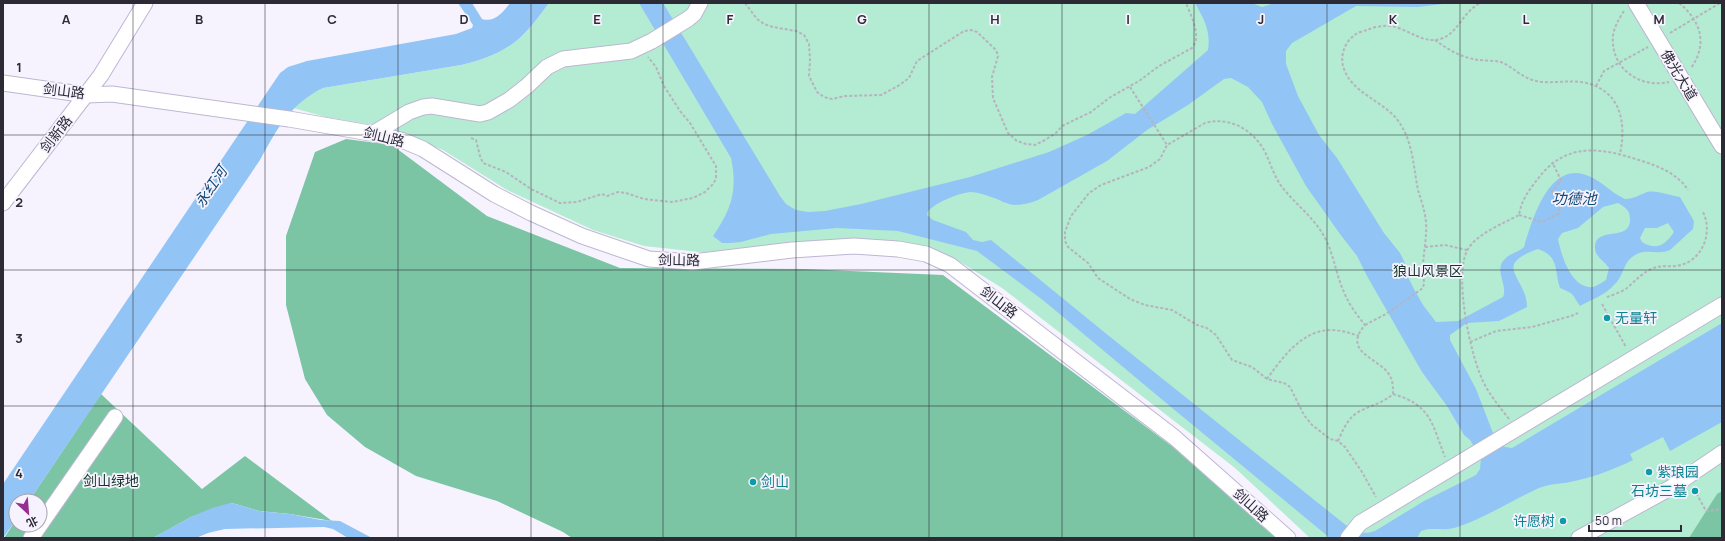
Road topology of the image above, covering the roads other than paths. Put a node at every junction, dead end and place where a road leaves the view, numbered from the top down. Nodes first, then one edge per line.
1 (145, 3) edge
2 (700, 3) edge
3 (1636, 3) edge
4 (3, 83) edge
5 (87, 95) junction
6 (374, 134) junction
7 (1722, 146) edge
8 (3, 203) edge
9 (1722, 305) edge
10 (115, 417) dead end
11 (1722, 453) edge
12 (31, 538) edge
13 (1288, 538) edge
14 (1348, 538) edge
15 (1579, 538) edge

1 - 5 street, 剑新路
2 - 6 street
3 - 7 street, 佛光大道
4 - 5 street, 剑山路
5 - 6 street, 剑山路
5 - 8 street, 剑新路
6 - 13 street, 剑山路
9 - 14 street
10 - 12 street
11 - 15 street

